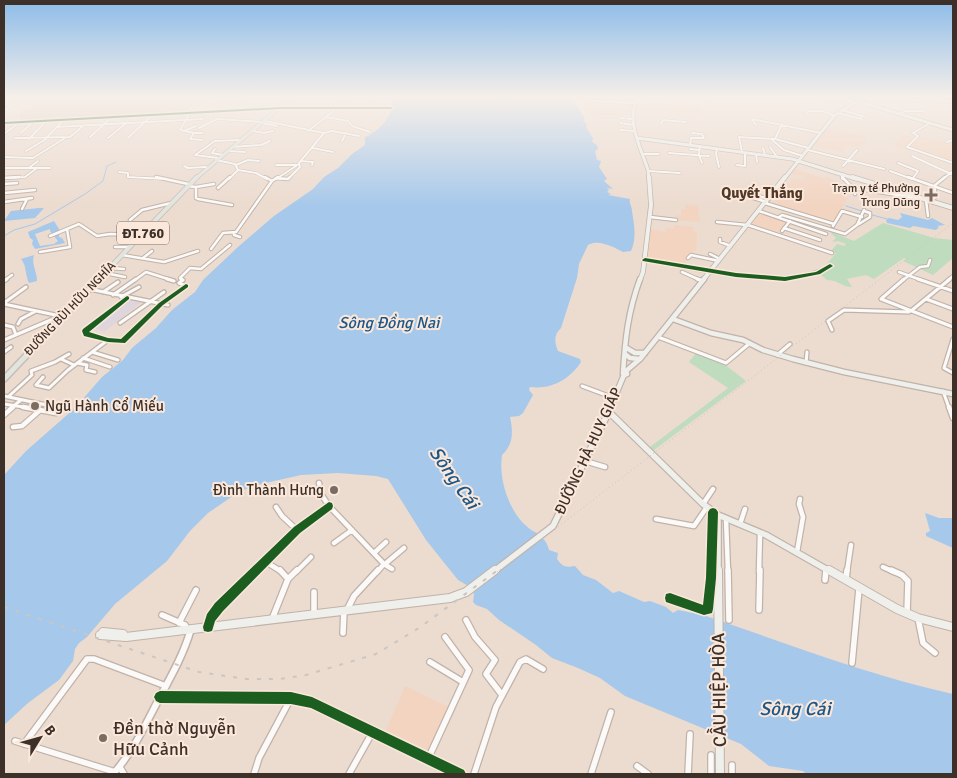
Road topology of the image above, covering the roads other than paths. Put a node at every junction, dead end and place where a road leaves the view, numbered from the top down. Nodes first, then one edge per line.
1 (33, 134) edge
2 (50, 134) edge
3 (75, 134) edge
4 (94, 134) edge
5 (112, 134) edge
6 (132, 134) edge
7 (193, 134) edge
8 (249, 134) edge
9 (323, 134) edge
10 (346, 134) edge
11 (348, 134) edge
12 (636, 134) edge
13 (702, 134) edge
14 (776, 134) edge
15 (820, 134) edge
16 (915, 134) edge
17 (359, 136) dead end
18 (90, 137) dead end
19 (15, 138) dead end
20 (47, 138) junction
21 (65, 138) junction
22 (108, 138) dead end
23 (128, 138) dead end
24 (637, 138) junction
25 (29, 139) junction
26 (773, 139) junction
27 (202, 140) dead end
28 (241, 140) junction
29 (270, 140) dead end
30 (953, 140) edge
31 (342, 141) dead end
32 (947, 142) dead end
33 (232, 147) junction
34 (690, 147) junction
35 (313, 148) junction
36 (700, 148) junction
37 (763, 148) dead end
38 (770, 148) dead end
39 (215, 149) dead end
40 (717, 149) junction
41 (809, 149) junction
42 (857, 150) dead end
43 (26, 151) dead end
44 (12, 152) dead end
45 (245, 152) dead end
46 (332, 152) dead end
47 (744, 152) junction
48 (669, 153) dead end
49 (643, 154) junction
50 (659, 154) dead end
51 (756, 154) junction
52 (699, 155) junction
53 (765, 155) junction
54 (221, 156) junction
55 (709, 156) dead end
56 (803, 156) junction
57 (912, 156) dead end
58 (5, 157) edge
59 (206, 157) junction
60 (777, 157) junction
61 (849, 159) junction
62 (199, 160) dead end
63 (38, 161) dead end
64 (259, 161) dead end
65 (301, 161) junction
66 (799, 161) junction
67 (757, 162) dead end
68 (953, 162) edge
69 (702, 163) dead end
70 (898, 163) dead end
71 (236, 165) junction
72 (276, 165) dead end
73 (298, 165) junction
74 (312, 165) dead end
75 (737, 165) dead end
76 (184, 166) dead end
77 (844, 166) dead end
78 (206, 167) junction
79 (719, 167) dead end
80 (4, 168) edge
81 (29, 168) junction
82 (37, 168) junction
83 (50, 168) dead end
84 (884, 169) dead end
85 (238, 170) junction
86 (890, 171) dead end
87 (119, 172) dead end
88 (648, 172) junction
89 (952, 172) edge
90 (680, 173) dead end
91 (843, 174) junction
92 (4, 178) edge
93 (8, 178) junction
94 (276, 178) junction
95 (912, 178) junction
96 (272, 180) junction
97 (17, 183) dead end
98 (4, 184) edge
99 (214, 184) dead end
100 (188, 185) junction
101 (934, 186) junction
102 (14, 188) dead end
103 (196, 188) junction
104 (218, 188) dead end
105 (750, 188) dead end
106 (852, 188) junction
107 (35, 190) dead end
108 (11, 192) junction
109 (726, 192) dead end
110 (746, 192) junction
111 (4, 193) edge
112 (953, 193) edge
113 (855, 194) dead end
114 (750, 197) dead end
115 (32, 198) dead end
116 (27, 199) junction
117 (928, 200) junction
118 (767, 201) junction
119 (4, 202) edge
120 (171, 203) junction
121 (232, 205) dead end
122 (953, 208) edge
123 (22, 209) dead end
124 (759, 211) junction
125 (863, 213) junction
126 (650, 216) junction
127 (928, 216) dead end
128 (789, 219) junction
129 (130, 220) dead end
130 (676, 220) dead end
131 (719, 221) dead end
132 (834, 224) junction
133 (747, 225) junction
134 (858, 225) junction
135 (67, 229) junction
136 (830, 230) junction
137 (62, 232) joint
138 (234, 233) junction
139 (826, 234) dead end
140 (141, 235) junction
141 (51, 236) dead end
142 (240, 237) dead end
143 (720, 239) dead end
144 (820, 240) dead end
145 (230, 245) dead end
146 (731, 246) junction
147 (115, 247) dead end
148 (129, 247) junction
149 (211, 249) dead end
150 (152, 251) dead end
151 (198, 251) dead end
152 (40, 252) dead end
153 (832, 253) dead end
154 (122, 254) junction
155 (710, 254) dead end
156 (143, 258) junction
157 (688, 258) dead end
158 (645, 260) junction
159 (720, 260) junction
160 (930, 260) dead end
161 (194, 265) dead end
162 (830, 266) dead end
163 (110, 268) junction
164 (190, 268) junction
165 (124, 269) dead end
166 (711, 270) junction
167 (682, 272) dead end
168 (899, 272) dead end
169 (105, 273) junction
170 (12, 275) dead end
171 (908, 275) junction
172 (953, 276) edge
173 (125, 277) dead end
174 (174, 280) dead end
175 (4, 281) edge
176 (703, 281) junction
177 (118, 282) dead end
178 (139, 286) dead end
179 (941, 286) junction
180 (26, 287) dead end
181 (89, 289) junction
182 (953, 291) edge
183 (103, 292) junction
184 (164, 292) dead end
185 (113, 295) junction
186 (121, 297) junction
187 (127, 298) junction
188 (881, 298) joint
189 (926, 299) junction
190 (148, 302) junction
191 (4, 303) edge
192 (161, 304) junction
193 (168, 304) dead end
194 (953, 309) edge
195 (36, 311) junction
196 (912, 311) junction
197 (61, 316) junction
198 (673, 319) junction
199 (120, 323) dead end
200 (18, 324) dead end
201 (4, 326) edge
202 (953, 327) edge
203 (832, 330) dead end
204 (16, 335) junction
205 (658, 337) junction
206 (953, 339) edge
207 (4, 340) edge
208 (108, 340) junction
209 (750, 344) junction
210 (790, 344) dead end
211 (11, 347) dead end
212 (625, 347) junction
213 (4, 352) edge
214 (92, 352) junction
215 (807, 352) dead end
216 (645, 353) junction
217 (68, 354) dead end
218 (625, 354) junction
219 (777, 355) junction
220 (83, 358) junction
221 (61, 359) junction
222 (640, 359) junction
223 (118, 360) dead end
224 (806, 363) junction
225 (76, 364) junction
226 (110, 367) dead end
227 (95, 372) dead end
228 (624, 372) junction
229 (953, 373) edge
230 (43, 377) dead end
231 (4, 378) edge
232 (582, 386) dead end
233 (943, 391) junction
234 (953, 394) edge
235 (6, 397) edge
236 (614, 398) junction
237 (22, 400) junction
238 (4, 404) edge
239 (14, 406) junction
240 (39, 410) junction
241 (609, 412) junction
242 (4, 415) edge
243 (953, 418) edge
244 (13, 427) dead end
245 (585, 461) junction
246 (605, 467) dead end
247 (319, 483) dead end
248 (713, 490) dead end
249 (800, 499) dead end
250 (329, 506) junction
251 (276, 507) dead end
252 (710, 509) junction
253 (746, 509) dead end
254 (656, 519) dead end
255 (726, 519) junction
256 (740, 524) junction
257 (297, 530) junction
258 (352, 530) junction
259 (760, 533) junction
260 (386, 542) dead end
261 (334, 543) dead end
262 (851, 545) dead end
263 (404, 548) dead end
264 (797, 552) junction
265 (374, 553) junction
266 (311, 556) dead end
267 (266, 562) junction
268 (384, 564) junction
269 (883, 567) dead end
270 (392, 569) dead end
271 (826, 570) junction
272 (288, 579) junction
273 (825, 580) dead end
274 (846, 582) junction
275 (859, 589) junction
276 (196, 590) dead end
277 (314, 592) dead end
278 (670, 598) dead end
279 (345, 610) junction
280 (759, 610) dead end
281 (907, 613) junction
282 (314, 614) junction
283 (162, 615) dead end
284 (918, 618) junction
285 (271, 619) junction
286 (466, 620) dead end
287 (729, 620) dead end
288 (179, 623) junction
289 (208, 627) junction
290 (953, 627) edge
291 (189, 629) junction
292 (101, 633) dead end
293 (343, 633) dead end
294 (445, 637) dead end
295 (935, 653) dead end
296 (430, 662) dead end
297 (852, 663) dead end
298 (543, 669) dead end
299 (463, 682) junction
300 (166, 686) junction
301 (502, 695) junction
302 (160, 697) junction
303 (291, 698) junction
304 (611, 712) dead end
305 (372, 733) junction
306 (690, 734) dead end
307 (15, 741) dead end
308 (24, 744) junction
309 (711, 755) dead end
310 (428, 759) junction
311 (732, 765) dead end
312 (637, 766) dead end
313 (118, 772) edge
314 (254, 774) edge
315 (349, 774) edge
316 (460, 774) edge
317 (474, 774) edge
318 (591, 774) edge
319 (648, 774) edge
320 (688, 774) edge
321 (711, 774) edge
322 (720, 774) edge
323 (732, 774) edge

1 - 25 street
2 - 20 street
3 - 21 street
4 - 18 street
5 - 22 street
6 - 23 street
7 - 27 street
8 - 28 main road, ĐƯỜNG BÙI HỮU NGHĨA / ĐT.760
9 - 35 street
10 - 31 street
11 - 17 street
12 - 24 main road
13 - 34 street
14 - 26 street
15 - 41 main road, ĐƯỜNG HÀ HUY GIÁP
16 - 68 street
19 - 25 street
20 - 21 street
20 - 25 street
20 - 43 street
21 - 58 street
24 - 34 main road
24 - 49 main road
26 - 41 street
26 - 47 street
26 - 56 street
28 - 33 main road, ĐƯỜNG BÙI HỮU NGHĨA / ĐT.760
28 - 59 street
29 - 33 street
30 - 32 street
33 - 54 main road, ĐƯỜNG BÙI HỮU NGHĨA / ĐT.760
34 - 36 main road
35 - 46 street
35 - 65 street
36 - 40 main road
36 - 52 street
37 - 53 street
38 - 60 street
39 - 54 street
40 - 47 main road
40 - 79 street
41 - 56 main road, ĐƯỜNG HÀ HUY GIÁP
41 - 61 street
42 - 61 street
44 - 58 street
45 - 54 street
47 - 51 main road
47 - 75 street
48 - 52 street
49 - 50 street
49 - 88 main road
51 - 53 main road
51 - 67 street
52 - 55 street
52 - 69 street
53 - 60 main road
54 - 59 street
54 - 71 street
54 - 78 main road, ĐƯỜNG BÙI HỮU NGHĨA / ĐT.760
56 - 66 main road, ĐƯỜNG HÀ HUY GIÁP
57 - 89 street
59 - 62 street
60 - 66 main road
61 - 77 street
61 - 84 street
63 - 81 street
64 - 71 street
65 - 73 street
65 - 74 street
66 - 91 main road
66 - 118 main road, ĐƯỜNG HÀ HUY GIÁP
70 - 95 street
71 - 85 street
72 - 73 street
73 - 94 street
73 - 94 street
76 - 78 street
78 - 100 main road, ĐƯỜNG BÙI HỮU NGHĨA / ĐT.760
80 - 81 street
81 - 82 street
82 - 83 street
82 - 93 street
85 - 96 street
85 - 104 street
86 - 95 street
87 - 100 street
88 - 90 street
88 - 126 main road
89 - 101 street
91 - 106 street
91 - 117 main road
92 - 93 street
93 - 98 street
94 - 96 street
95 - 101 street
96 - 138 street
97 - 98 street
99 - 103 street
100 - 103 street
100 - 120 main road, ĐƯỜNG BÙI HỮU NGHĨA / ĐT.760
101 - 112 street
101 - 117 street
102 - 108 street
103 - 121 street
105 - 110 street
106 - 113 street
106 - 117 street
107 - 108 street
108 - 111 street
109 - 110 street
110 - 118 street
114 - 118 street
115 - 116 street
116 - 119 street
116 - 123 street
117 - 122 main road
117 - 127 street
118 - 124 main road, ĐƯỜNG HÀ HUY GIÁP
118 - 132 street
120 - 129 street
120 - 140 main road, ĐƯỜNG BÙI HỮU NGHĨA / ĐT.760
124 - 128 street
124 - 133 main road, ĐƯỜNG HÀ HUY GIÁP
125 - 132 street
125 - 134 street
125 - 134 street
126 - 130 street
126 - 158 main road
128 - 136 street
128 - 139 street
128 - 144 street
131 - 133 street
132 - 136 street
133 - 146 main road, ĐƯỜNG HÀ HUY GIÁP
133 - 153 street
134 - 136 street
135 - 137 street
135 - 140 street
135 - 152 street
137 - 141 street
138 - 142 street
138 - 149 street
140 - 148 main road, ĐƯỜNG BÙI HỮU NGHĨA / ĐT.760
143 - 146 street
145 - 164 street
146 - 159 main road, ĐƯỜNG HÀ HUY GIÁP
147 - 148 street
148 - 154 main road, ĐƯỜNG BÙI HỮU NGHĨA / ĐT.760
150 - 156 street
151 - 156 street
154 - 156 street
154 - 163 main road, ĐƯỜNG BÙI HỮU NGHĨA / ĐT.760
155 - 159 street
157 - 159 street
158 - 166 street
158 - 212 main road
159 - 166 main road, ĐƯỜNG HÀ HUY GIÁP
160 - 171 street
161 - 164 street
162 - 166 street
163 - 165 street
163 - 169 main road, ĐƯỜNG BÙI HỮU NGHĨA / ĐT.760
164 - 192 street
166 - 176 main road, ĐƯỜNG HÀ HUY GIÁP
167 - 176 street
168 - 171 street
169 - 173 street
169 - 181 main road, ĐƯỜNG BÙI HỮU NGHĨA / ĐT.760
170 - 175 street
171 - 179 street
171 - 188 street
172 - 179 street
174 - 185 street
176 - 198 main road, ĐƯỜNG HÀ HUY GIÁP
177 - 183 street
178 - 186 street
179 - 182 street
179 - 189 street
180 - 191 street
181 - 183 street
181 - 197 main road, ĐƯỜNG BÙI HỮU NGHĨA / ĐT.760
183 - 185 street
184 - 190 street
185 - 186 street
186 - 187 street
187 - 190 street
187 - 208 street
188 - 196 street
189 - 194 street
189 - 196 street
190 - 192 street
190 - 199 street
191 - 195 street
192 - 193 street
192 - 208 street
195 - 197 street
195 - 200 street
196 - 202 street
196 - 203 street
197 - 204 street
197 - 231 main road, ĐƯỜNG BÙI HỮU NGHĨA / ĐT.760
198 - 205 main road, ĐƯỜNG HÀ HUY GIÁP
198 - 209 main road
201 - 204 street
204 - 207 street
205 - 209 street
205 - 216 main road, ĐƯỜNG HÀ HUY GIÁP
206 - 229 street
208 - 214 street
209 - 219 main road
210 - 219 street
211 - 213 street
212 - 216 main road
212 - 218 main road
214 - 220 street
214 - 223 street
215 - 224 street
216 - 222 main road, ĐƯỜNG HÀ HUY GIÁP
217 - 221 street
218 - 222 main road
218 - 228 main road
219 - 224 main road
220 - 225 street
220 - 226 street
221 - 225 street
221 - 235 street
222 - 228 main road, ĐƯỜNG HÀ HUY GIÁP
224 - 233 main road
225 - 227 street
225 - 230 street
228 - 236 main road, ĐƯỜNG HÀ HUY GIÁP
232 - 236 street
233 - 234 main road
233 - 243 street
235 - 237 street
236 - 241 main road, ĐƯỜNG HÀ HUY GIÁP
237 - 239 street
237 - 240 street
238 - 239 street
239 - 240 street
239 - 242 street
240 - 244 street
241 - 245 main road, ĐƯỜNG HÀ HUY GIÁP
241 - 252 main road
245 - 246 street
245 - 279 main road, ĐƯỜNG HÀ HUY GIÁP
247 - 250 street
248 - 252 street
249 - 264 street
250 - 257 street
250 - 258 street
251 - 257 street
252 - 254 street
252 - 255 main road
252 - 278 street
252 - 322 main road, CẦU HIỆP HÒA
253 - 256 street
255 - 256 main road
255 - 287 street
256 - 259 main road
257 - 267 street
258 - 261 street
258 - 265 street
259 - 264 main road
259 - 280 street
260 - 265 street
262 - 274 street
263 - 268 street
264 - 271 main road
265 - 268 street
266 - 272 street
267 - 272 street
267 - 289 street
268 - 270 street
268 - 279 street
269 - 281 street
271 - 273 street
271 - 274 main road
272 - 285 street
274 - 275 main road
275 - 281 main road
275 - 297 street
276 - 288 street
277 - 282 street
279 - 282 main road
279 - 293 street
281 - 284 main road
282 - 285 main road
283 - 288 street
284 - 290 main road
284 - 295 street
285 - 289 main road
286 - 301 street
288 - 291 street
289 - 291 main road
291 - 292 main road
291 - 300 street
294 - 299 street
296 - 299 street
298 - 301 street
299 - 310 street
300 - 302 street
300 - 308 street
301 - 317 street
302 - 303 street
302 - 313 street
303 - 305 street
303 - 314 street
304 - 318 street
305 - 310 street
305 - 315 street
306 - 320 street
307 - 308 street
308 - 313 street
309 - 321 street
310 - 316 street
311 - 323 street
312 - 319 street

